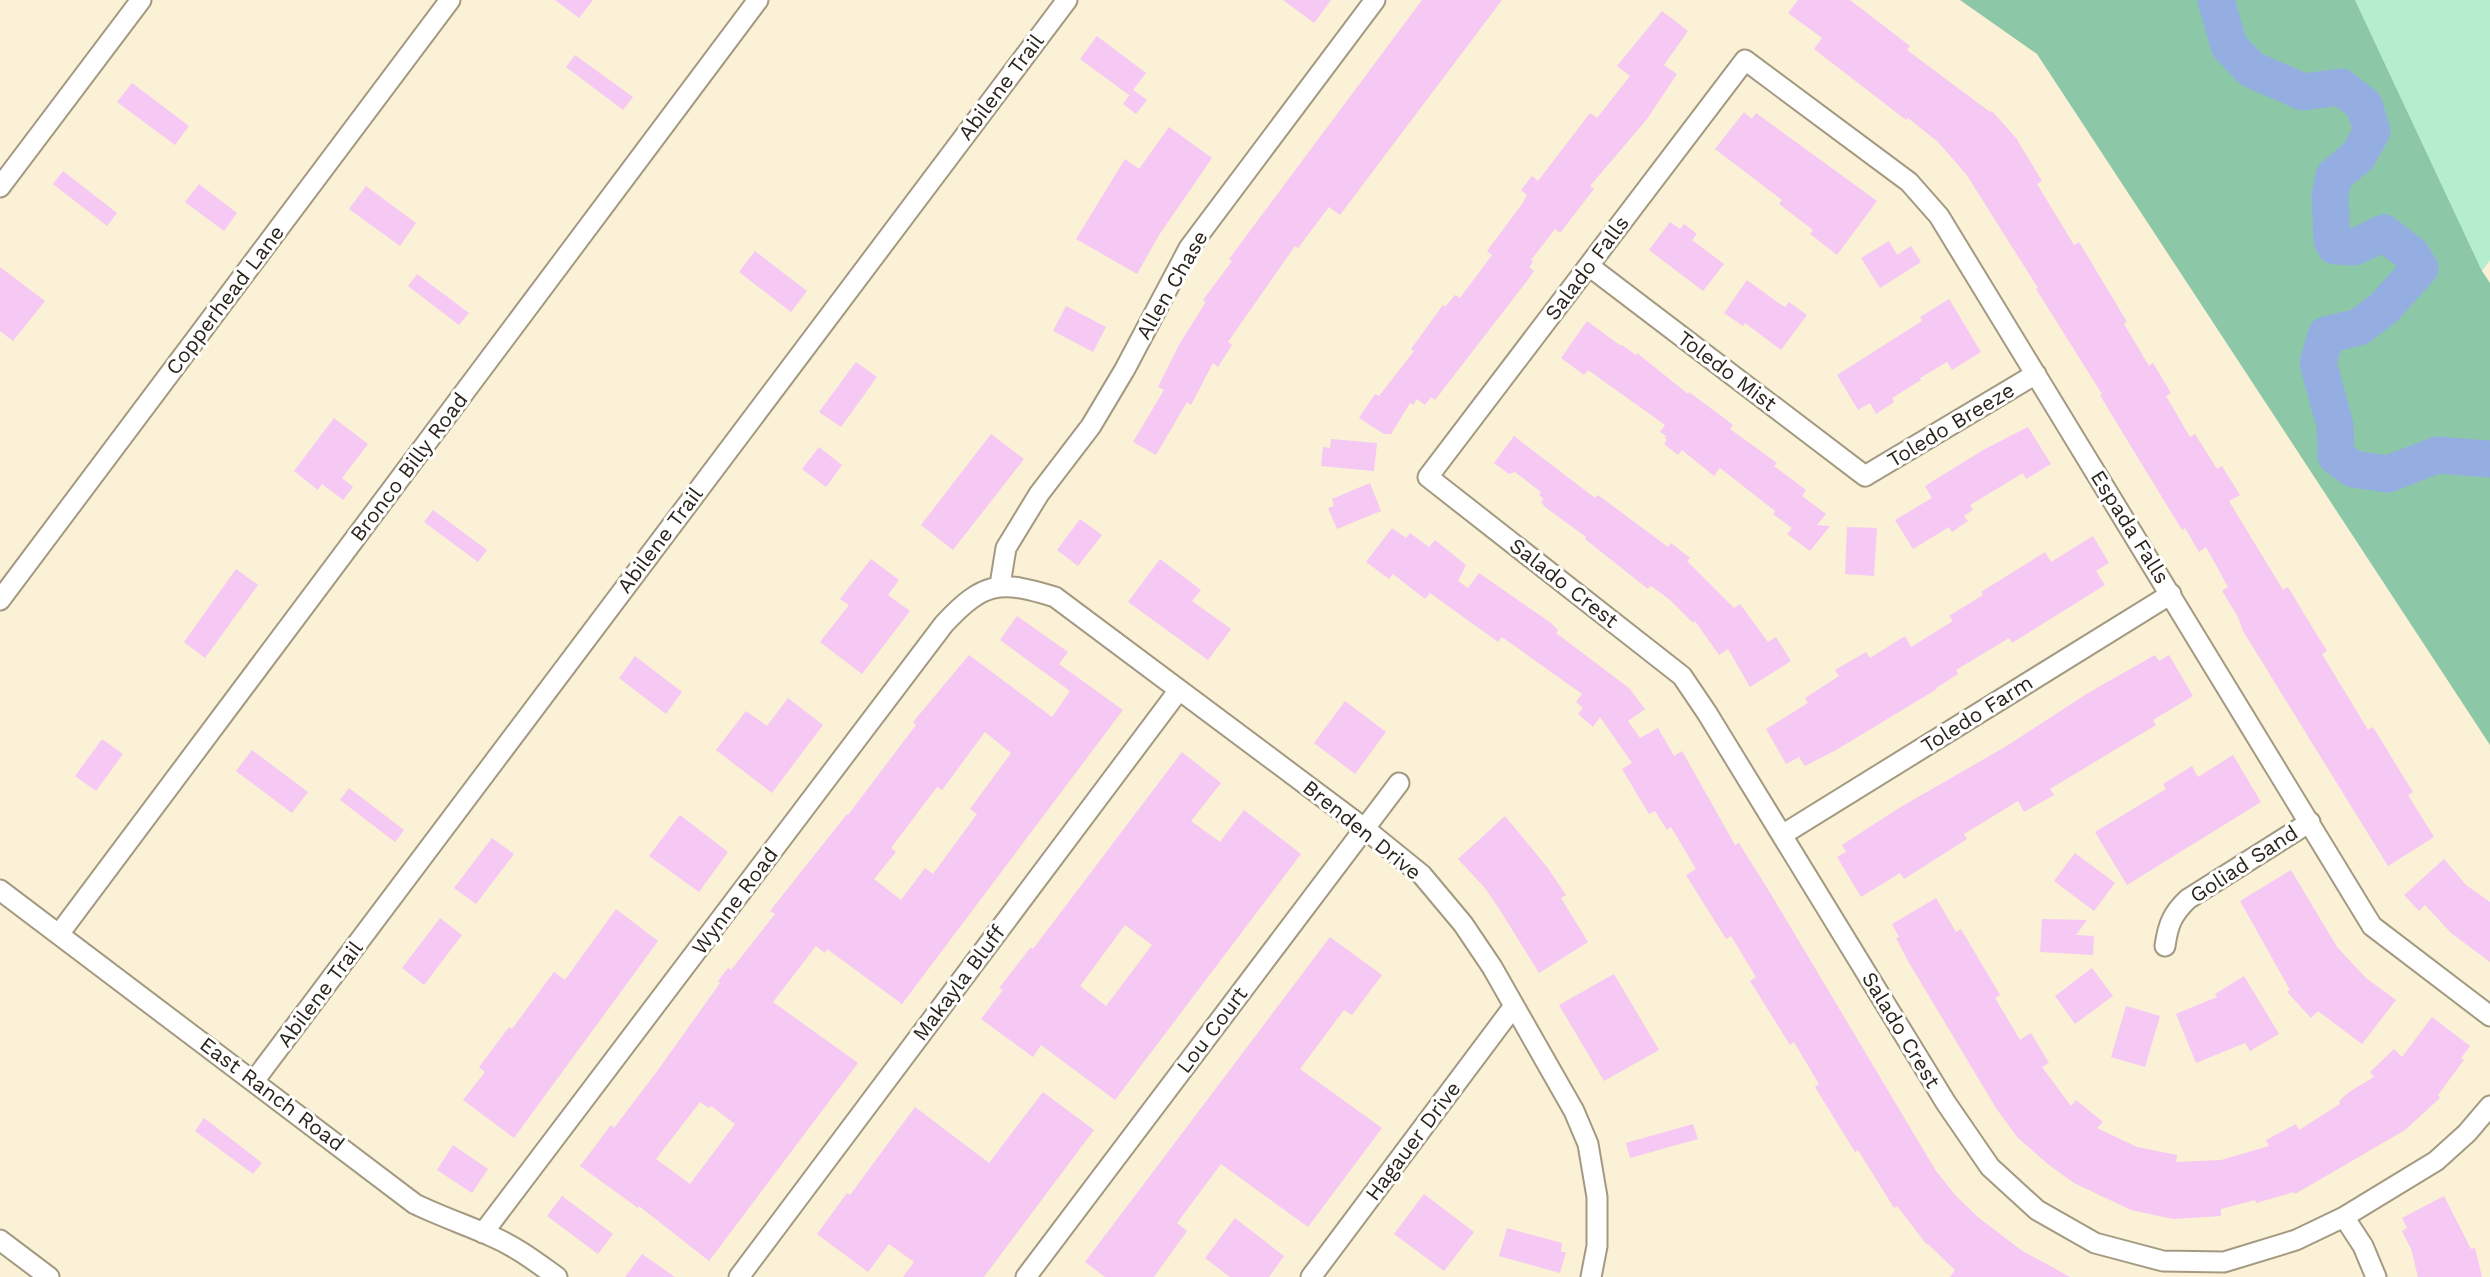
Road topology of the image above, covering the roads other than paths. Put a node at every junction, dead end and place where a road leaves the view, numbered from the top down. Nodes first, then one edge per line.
1 (141, 0) edge
2 (450, 0) edge
3 (758, 0) edge
4 (1067, 0) edge
5 (1375, 0) edge
6 (1745, 60) joint
7 (0, 187) edge
8 (1589, 265) junction
9 (2036, 374) junction
10 (1865, 476) joint
11 (1428, 477) joint
12 (1000, 585) junction
13 (2171, 594) junction
14 (0, 600) edge
15 (1180, 690) junction
16 (1399, 783) dead end
17 (2310, 822) junction
18 (1364, 828) junction
19 (1782, 835) junction
20 (0, 890) edge
21 (59, 934) junction
22 (2165, 946) dead end
23 (1514, 1006) junction
24 (2490, 1016) edge
25 (254, 1081) junction
26 (2490, 1106) edge
27 (2344, 1217) junction
28 (483, 1233) junction
29 (0, 1240) edge
30 (49, 1277) edge
31 (557, 1277) edge
32 (739, 1277) edge
33 (1026, 1277) edge
34 (1311, 1277) edge
35 (1591, 1277) edge
36 (2376, 1277) edge

1 - 7 street
2 - 14 street, Copperhead Lane
3 - 21 street, Bronco Billy Road
4 - 25 street, Abilene Trail
5 - 12 street, Allen Chase
6 - 8 street, Salado Falls
6 - 9 street, Espada Falls
8 - 10 street, Toledo Mist
8 - 11 street, Salado Falls
9 - 10 street, Toledo Breeze
9 - 13 street, Espada Falls
11 - 19 street, Salado Crest
12 - 15 street, Brenden Drive
12 - 28 street, Wynne Road
13 - 17 street, Espada Falls
13 - 19 street, Toledo Farm
15 - 18 street, Brenden Drive
15 - 32 street, Makayla Bluff
16 - 18 street, Lou Court
17 - 22 street, Goliad Sand
17 - 24 street, Espada Falls
18 - 23 street, Brenden Drive
18 - 33 street, Lou Court
19 - 27 street, Salado Crest
20 - 21 street, East Ranch Road
21 - 25 street, East Ranch Road
23 - 34 street, Hagauer Drive
23 - 35 street, Brenden Drive
25 - 28 street, East Ranch Road
26 - 27 street, Salado Crest
27 - 36 street
28 - 31 street, East Ranch Road
29 - 30 street

